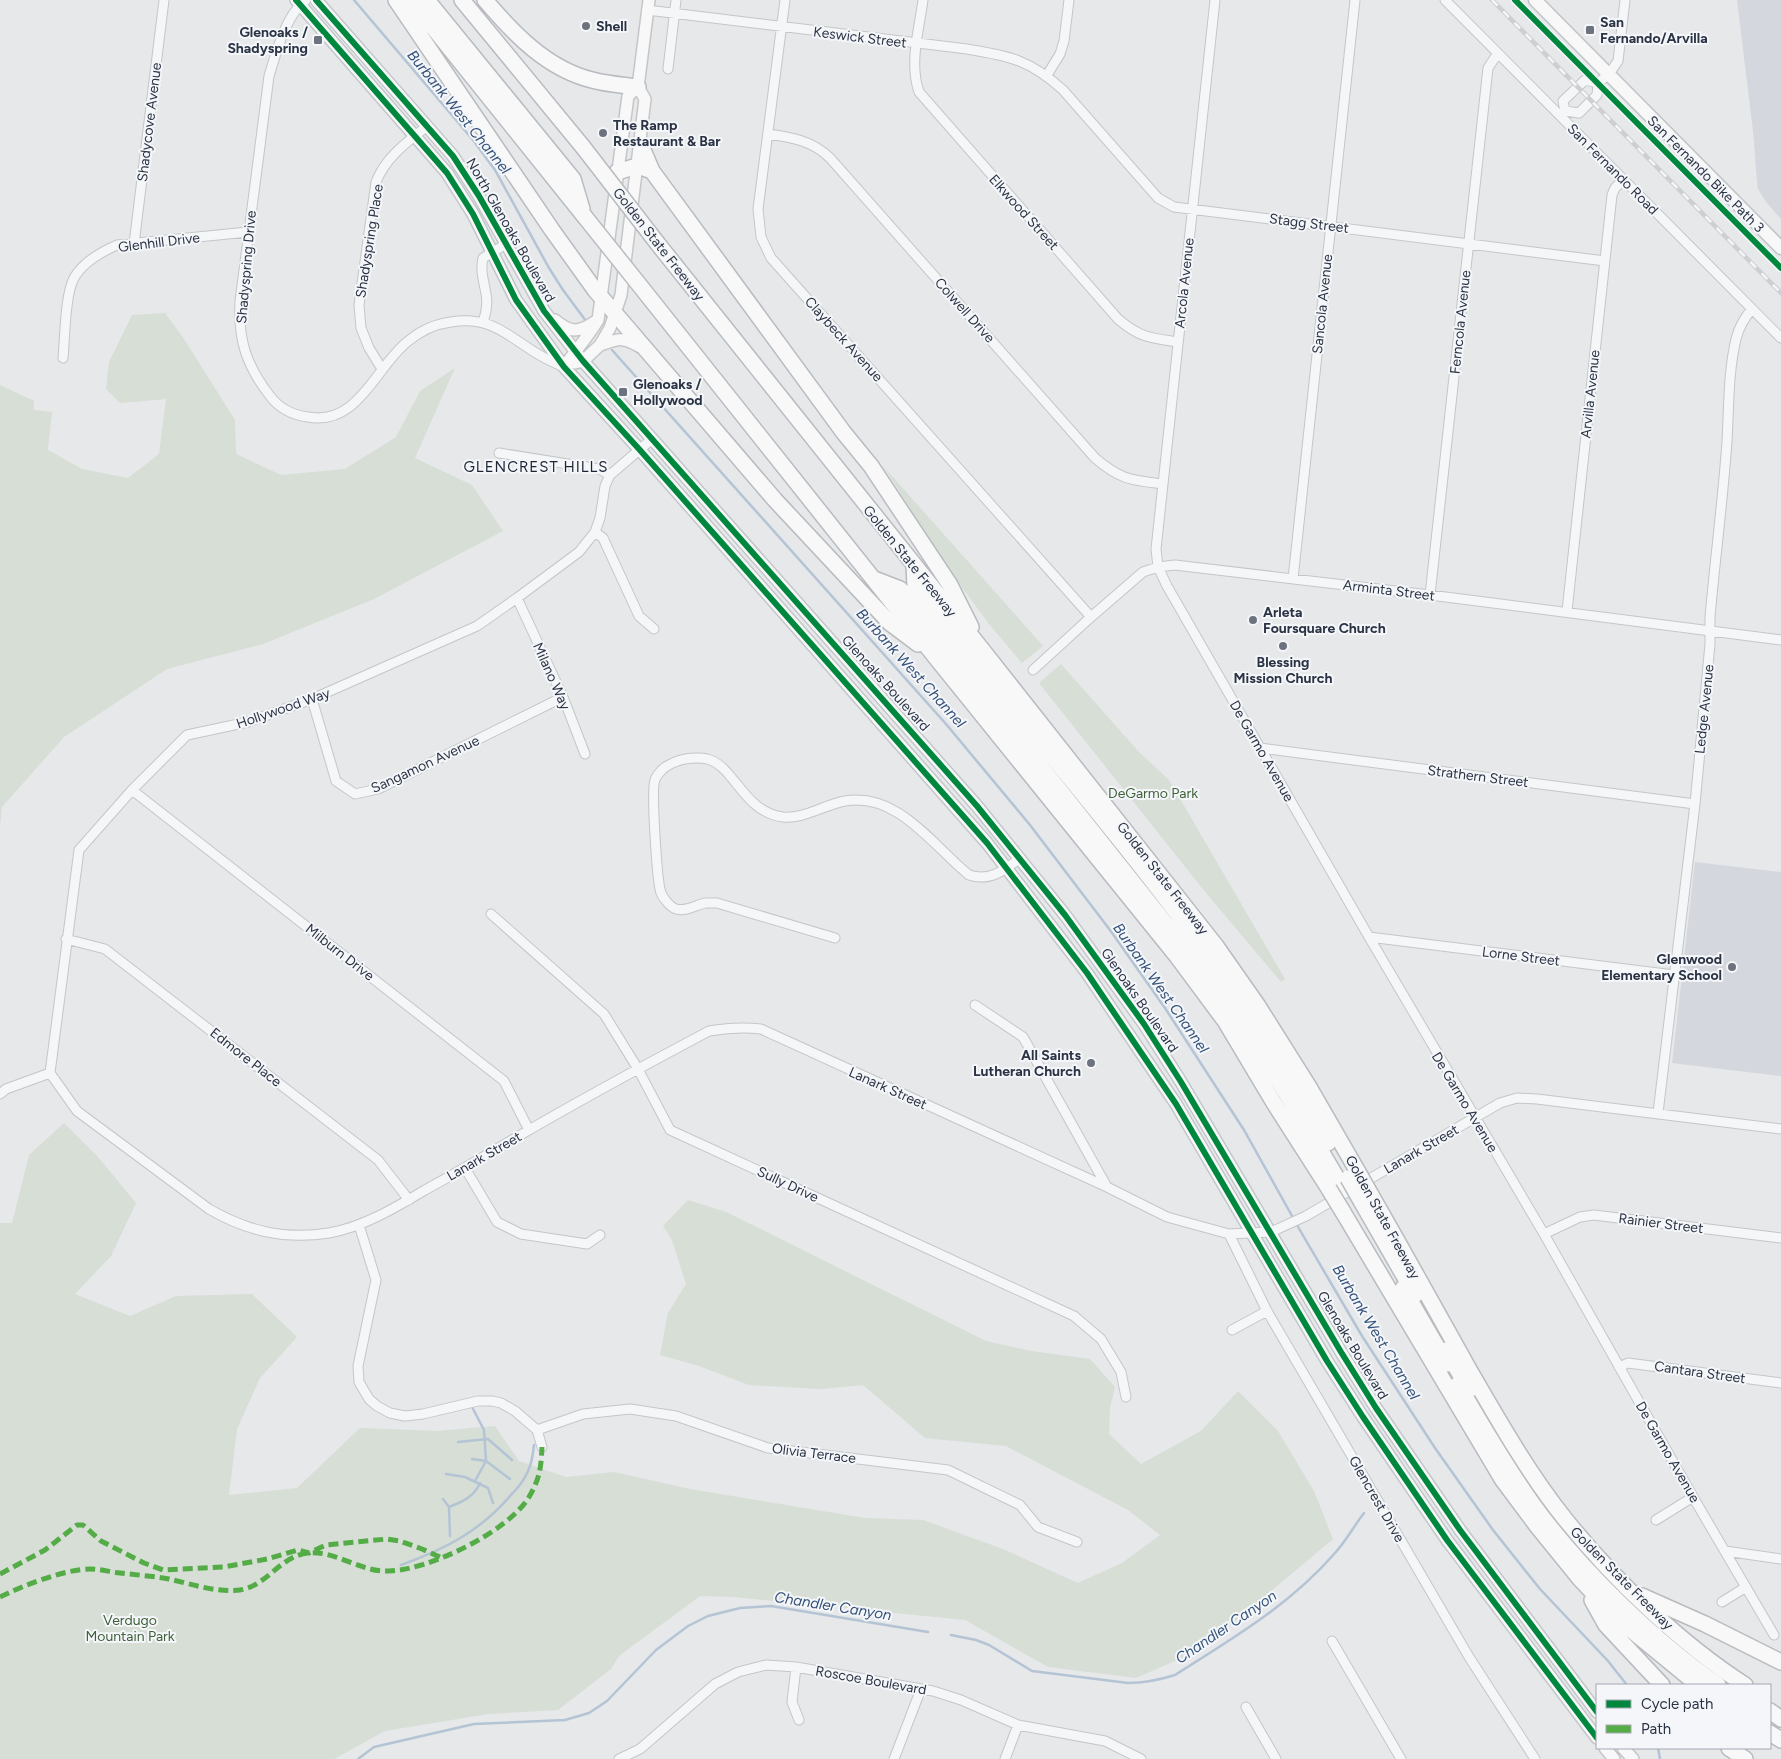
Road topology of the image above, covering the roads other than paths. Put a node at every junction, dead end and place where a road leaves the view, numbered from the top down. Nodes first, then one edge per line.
1 (164, 0) edge
2 (316, 0) edge
3 (396, 0) edge
4 (412, 0) edge
5 (428, 0) edge
6 (462, 0) edge
7 (485, 0) edge
8 (676, 0) edge
9 (785, 0) edge
10 (922, 0) edge
11 (1069, 0) edge
12 (1215, 0) edge
13 (1355, 0) edge
14 (1445, 0) edge
15 (1536, 0) edge
16 (1625, 0) edge
17 (301, 1) edge
18 (648, 5) edge
19 (674, 14) junction
20 (782, 27) junction
21 (917, 44) junction
22 (1498, 53) junction
23 (668, 69) dead end
24 (1609, 74) junction
25 (1046, 75) junction
26 (1598, 83) junction
27 (638, 87) junction
28 (1063, 90) joint
29 (1562, 114) junction
30 (426, 127) junction
31 (768, 134) junction
32 (415, 136) junction
33 (640, 143) junction
34 (637, 166) junction
35 (652, 171) junction
36 (617, 172) junction
37 (561, 176) junction
38 (1623, 180) junction
39 (1192, 209) junction
40 (1330, 226) junction
41 (248, 232) junction
42 (1468, 243) junction
43 (134, 244) junction
44 (506, 244) junction
45 (1781, 248) edge
46 (492, 251) junction
47 (1604, 261) junction
48 (601, 297) junction
49 (1752, 309) junction
50 (544, 311) junction
51 (615, 313) junction
52 (598, 320) junction
53 (483, 322) junction
54 (1781, 338) edge
55 (1178, 342) junction
56 (600, 345) junction
57 (574, 351) junction
58 (648, 352) junction
59 (63, 358) dead end
60 (583, 361) junction
61 (564, 367) junction
62 (382, 370) junction
63 (652, 440) junction
64 (640, 450) junction
65 (499, 453) dead end
66 (610, 475) junction
67 (1163, 484) junction
68 (595, 532) junction
69 (914, 565) junction
70 (1158, 567) junction
71 (872, 578) junction
72 (1293, 578) junction
73 (781, 584) junction
74 (1430, 594) junction
75 (768, 595) junction
76 (517, 598) junction
77 (1567, 611) junction
78 (1091, 617) junction
79 (654, 629) dead end
80 (1710, 631) junction
81 (1781, 640) edge
82 (980, 647) junction
83 (936, 659) junction
84 (1033, 670) dead end
85 (563, 698) junction
86 (312, 700) junction
87 (1260, 748) junction
88 (585, 754) dead end
89 (132, 790) junction
90 (1695, 804) junction
91 (1020, 858) junction
92 (1008, 868) junction
93 (491, 914) dead end
94 (1369, 937) junction
95 (835, 938) dead end
96 (66, 939) junction
97 (1674, 975) junction
98 (975, 1005) dead end
99 (638, 1069) junction
100 (50, 1073) junction
101 (0, 1094) edge
102 (1658, 1114) junction
103 (1475, 1118) junction
104 (1781, 1129) edge
105 (529, 1130) junction
106 (465, 1168) junction
107 (1344, 1180) junction
108 (1107, 1187) junction
109 (409, 1200) junction
110 (1357, 1203) junction
111 (359, 1225) junction
112 (1271, 1232) junction
113 (1252, 1233) junction
114 (600, 1234) dead end
115 (1229, 1234) junction
116 (1544, 1234) junction
117 (1781, 1238) edge
118 (1267, 1311) junction
119 (1232, 1330) dead end
120 (1619, 1367) junction
121 (1781, 1383) edge
122 (1126, 1397) dead end
123 (537, 1430) junction
124 (542, 1446) dead end
125 (1693, 1498) junction
126 (1656, 1520) dead end
127 (1077, 1542) dead end
128 (1725, 1551) junction
129 (1781, 1559) edge
130 (1580, 1579) junction
131 (1746, 1587) junction
132 (1631, 1591) junction
133 (1722, 1602) dead end
134 (1774, 1635) dead end
135 (1332, 1640) dead end
136 (1781, 1662) edge
137 (796, 1666) junction
138 (1661, 1684) edge
139 (1697, 1684) edge
140 (1717, 1684) edge
141 (1728, 1684) edge
142 (1744, 1684) edge
143 (921, 1688) junction
144 (1246, 1708) dead end
145 (1596, 1711) edge
146 (799, 1720) dead end
147 (1018, 1725) junction
148 (1596, 1737) edge
149 (1620, 1749) edge
150 (1623, 1749) edge
151 (1730, 1749) edge
152 (1609, 1755) edge
153 (619, 1759) edge
154 (894, 1759) edge
155 (1004, 1759) edge
156 (1140, 1759) edge
157 (1276, 1759) edge
158 (1401, 1759) edge
159 (1536, 1759) edge
160 (1633, 1759) edge
161 (1745, 1759) edge

1 - 43 street, Shadycove Avenue
2 - 30 main road, North Glenoaks Boulevard
3 - 48 highway
4 - 37 highway, Golden State Freeway
5 - 37 highway
6 - 69 highway, Golden State Freeway, bridge
7 - 27 highway
8 - 19 street
9 - 20 street, Claybeck Avenue
10 - 21 street, Elkwood Street
11 - 25 street
12 - 39 street, Arcola Avenue
13 - 40 street, Sancola Avenue
14 - 22 street, San Fernando Road
15 - 24 main road
16 - 24 street
17 - 32 main road, North Glenoaks Boulevard
17 - 41 street, Shadyspring Drive
18 - 19 street, Keswick Street
18 - 27 main road
19 - 20 street, Keswick Street
19 - 23 street
20 - 21 street, Keswick Street
20 - 31 street, Claybeck Avenue
21 - 25 street, Keswick Street
21 - 55 street, Elkwood Street
22 - 29 street, San Fernando Road
22 - 42 street, Ferncola Avenue
24 - 26 street
24 - 45 main road
25 - 28 street, Keswick Street
26 - 29 street
26 - 29 street
27 - 33 main road
27 - 36 main road
28 - 39 street, Stagg Street
29 - 38 street, San Fernando Road
30 - 32 street, Shadyspring Place
30 - 44 main road, North Glenoaks Boulevard
31 - 67 street, Colwell Drive
31 - 78 street, Claybeck Avenue
32 - 46 main road, North Glenoaks Boulevard
32 - 62 street, Shadyspring Place
33 - 34 main road
33 - 35 highway
34 - 35 highway
34 - 36 highway
34 - 51 main road
35 - 82 highway
36 - 48 main road
37 - 71 highway, Golden State Freeway, bridge
38 - 47 street, Arvilla Avenue
38 - 49 street, San Fernando Road
39 - 40 street, Stagg Street
39 - 55 street, Arcola Avenue
40 - 42 street, Stagg Street
40 - 72 street, Sancola Avenue
41 - 43 street, Glenhill Drive
41 - 62 street, Shadyspring Drive
42 - 47 street, Stagg Street
42 - 74 street, Ferncola Avenue
43 - 59 street, Glenhill Drive
44 - 46 street
44 - 50 main road, North Glenoaks Boulevard
46 - 53 street
46 - 61 main road, North Glenoaks Boulevard
47 - 77 street, Arvilla Avenue
48 - 51 highway
48 - 52 main road
49 - 54 street, San Fernando Road
49 - 80 street, Ledge Avenue
50 - 52 main road
50 - 57 main road, North Glenoaks Boulevard
51 - 56 main road
51 - 58 highway
52 - 57 main road
53 - 61 street, Shadyspring Drive
53 - 62 street, Shadyspring Drive
55 - 67 street, Arcola Avenue
56 - 58 main road
56 - 60 main road
57 - 60 main road, North Glenoaks Boulevard
57 - 61 main road
58 - 83 highway
60 - 61 main road
60 - 63 main road, Glenoaks Boulevard
61 - 64 main road, Glenoaks Boulevard
63 - 64 street
63 - 73 main road, Glenoaks Boulevard
64 - 66 street
64 - 75 main road, Glenoaks Boulevard
65 - 66 street
66 - 68 street, Hollywood Way
67 - 70 street, Arcola Avenue
68 - 76 street, Hollywood Way
68 - 79 street
69 - 82 highway, Golden State Freeway
69 - 107 highway
70 - 72 street, Arminta Street
70 - 78 street, Arminta Street
70 - 87 street, De Garmo Avenue
71 - 83 highway, Golden State Freeway
71 - 107 highway
72 - 74 street, Arminta Street
73 - 75 main road
73 - 91 main road, Glenoaks Boulevard
74 - 77 street, Arminta Street
75 - 92 main road, Glenoaks Boulevard
76 - 85 street, Milano Way
76 - 86 street, Hollywood Way
77 - 80 street, Arminta Street
78 - 84 street, Arminta Street
80 - 81 street, Arminta Street
80 - 90 street, Ledge Avenue
82 - 107 highway, Golden State Freeway
83 - 107 highway, Golden State Freeway
85 - 86 street, Sangamon Avenue
85 - 88 street, Milano Way
86 - 89 street, Hollywood Way
87 - 90 street, Strathern Street
87 - 94 street, De Garmo Avenue
89 - 96 street, Hollywood Way
89 - 105 street, Milburn Drive
90 - 97 street, Ledge Avenue
91 - 92 street
91 - 112 main road, Glenoaks Boulevard
92 - 95 street
92 - 113 main road, Glenoaks Boulevard
93 - 99 street, Sully Drive
94 - 97 street, Lorne Street
94 - 103 street, De Garmo Avenue
96 - 100 street, Hollywood Way
96 - 109 street, Edmore Place
97 - 102 street, Ledge Avenue
98 - 108 street
99 - 105 street, Lanark Street
99 - 108 street, Lanark Street
99 - 122 street, Sully Drive
100 - 101 street
100 - 111 street, Lanark Street
102 - 103 street, Lanark Street
102 - 104 street, Lanark Street
103 - 112 street, Lanark Street
103 - 116 street, De Garmo Avenue
105 - 106 street, Lanark Street
106 - 109 street, Lanark Street
106 - 114 street
107 - 110 highway, Golden State Freeway, bridge
107 - 110 highway, Golden State Freeway, bridge
108 - 115 street, Lanark Street
109 - 111 street, Lanark Street
110 - 130 highway, Golden State Freeway
110 - 132 highway, Golden State Freeway
110 - 140 highway
110 - 141 highway
111 - 123 street
112 - 113 street, Lanark Street
112 - 145 main road, Glenoaks Boulevard
113 - 115 street, Lanark Street
113 - 148 main road, Glenoaks Boulevard
115 - 118 street, Glencrest Drive
116 - 117 street, Rainier Street
116 - 120 street, De Garmo Avenue
118 - 119 street
118 - 159 street, Glencrest Drive
120 - 121 street, Cantara Street
120 - 125 street, De Garmo Avenue
123 - 124 street
123 - 127 street, Olivia Terrace
125 - 126 street
125 - 128 street, De Garmo Avenue
128 - 129 street
128 - 131 street, De Garmo Avenue
130 - 138 highway
130 - 139 highway, Golden State Freeway
131 - 133 street
131 - 134 street, De Garmo Avenue
132 - 136 highway
132 - 142 highway, Golden State Freeway
135 - 158 street
137 - 143 street, Roscoe Boulevard
137 - 146 street
137 - 153 street, Roscoe Boulevard
143 - 147 street, Roscoe Boulevard
143 - 154 street
144 - 157 street
147 - 155 street
147 - 156 street, Roscoe Boulevard
149 - 152 street
150 - 160 main road
151 - 161 highway

